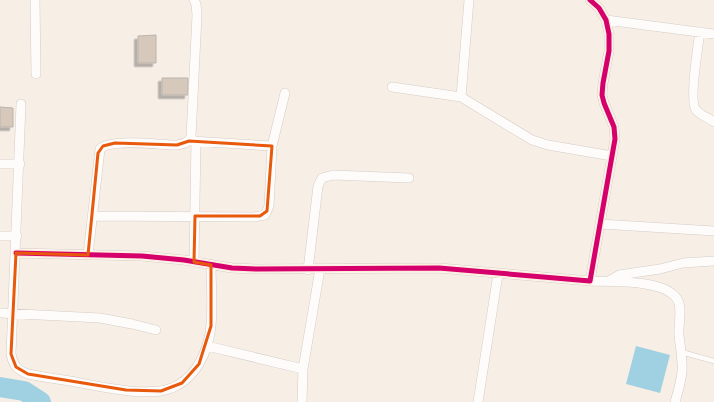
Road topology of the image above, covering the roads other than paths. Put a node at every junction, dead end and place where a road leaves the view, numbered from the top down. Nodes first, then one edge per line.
1 (36, 0) edge
2 (194, 0) edge
3 (469, 0) edge
4 (590, 0) edge
5 (606, 20) junction
6 (700, 32) junction
7 (714, 34) edge
8 (36, 74) dead end
9 (392, 87) dead end
10 (284, 93) dead end
11 (461, 97) junction
12 (21, 104) dead end
13 (714, 122) edge
14 (192, 141) junction
15 (272, 146) junction
16 (612, 156) junction
17 (0, 164) edge
18 (20, 164) junction
19 (409, 178) dead end
20 (92, 216) junction
21 (195, 216) junction
22 (600, 224) junction
23 (714, 231) edge
24 (0, 236) edge
25 (17, 236) junction
26 (16, 253) junction
27 (88, 255) junction
28 (714, 261) edge
29 (194, 262) junction
30 (211, 265) junction
31 (320, 269) junction
32 (308, 270) junction
33 (498, 274) junction
34 (590, 280) junction
35 (608, 282) junction
36 (0, 313) edge
37 (14, 313) junction
38 (156, 330) dead end
39 (206, 346) junction
40 (681, 352) junction
41 (714, 361) edge
42 (303, 369) junction
43 (302, 402) edge
44 (478, 402) edge
45 (675, 402) edge

1 - 8 street
2 - 14 street
3 - 11 street
4 - 5 street
5 - 6 street
5 - 16 street
6 - 7 street
6 - 13 street
9 - 11 street
10 - 15 street
11 - 16 street
12 - 18 street
14 - 15 street
14 - 20 street
14 - 21 street
15 - 21 street
16 - 22 street
17 - 18 street
18 - 25 street
19 - 32 street
20 - 21 street
20 - 27 street
21 - 29 street
22 - 23 street
22 - 34 street
24 - 25 street
25 - 26 street
26 - 27 street
26 - 37 street
27 - 29 street
28 - 35 street
29 - 30 street
30 - 32 street
30 - 39 street
31 - 32 street
31 - 33 street
31 - 42 street
33 - 34 street
33 - 44 street
34 - 35 street
35 - 40 street
36 - 37 street
37 - 38 street
37 - 39 street
39 - 42 street
40 - 41 lane
40 - 45 street
42 - 43 street

